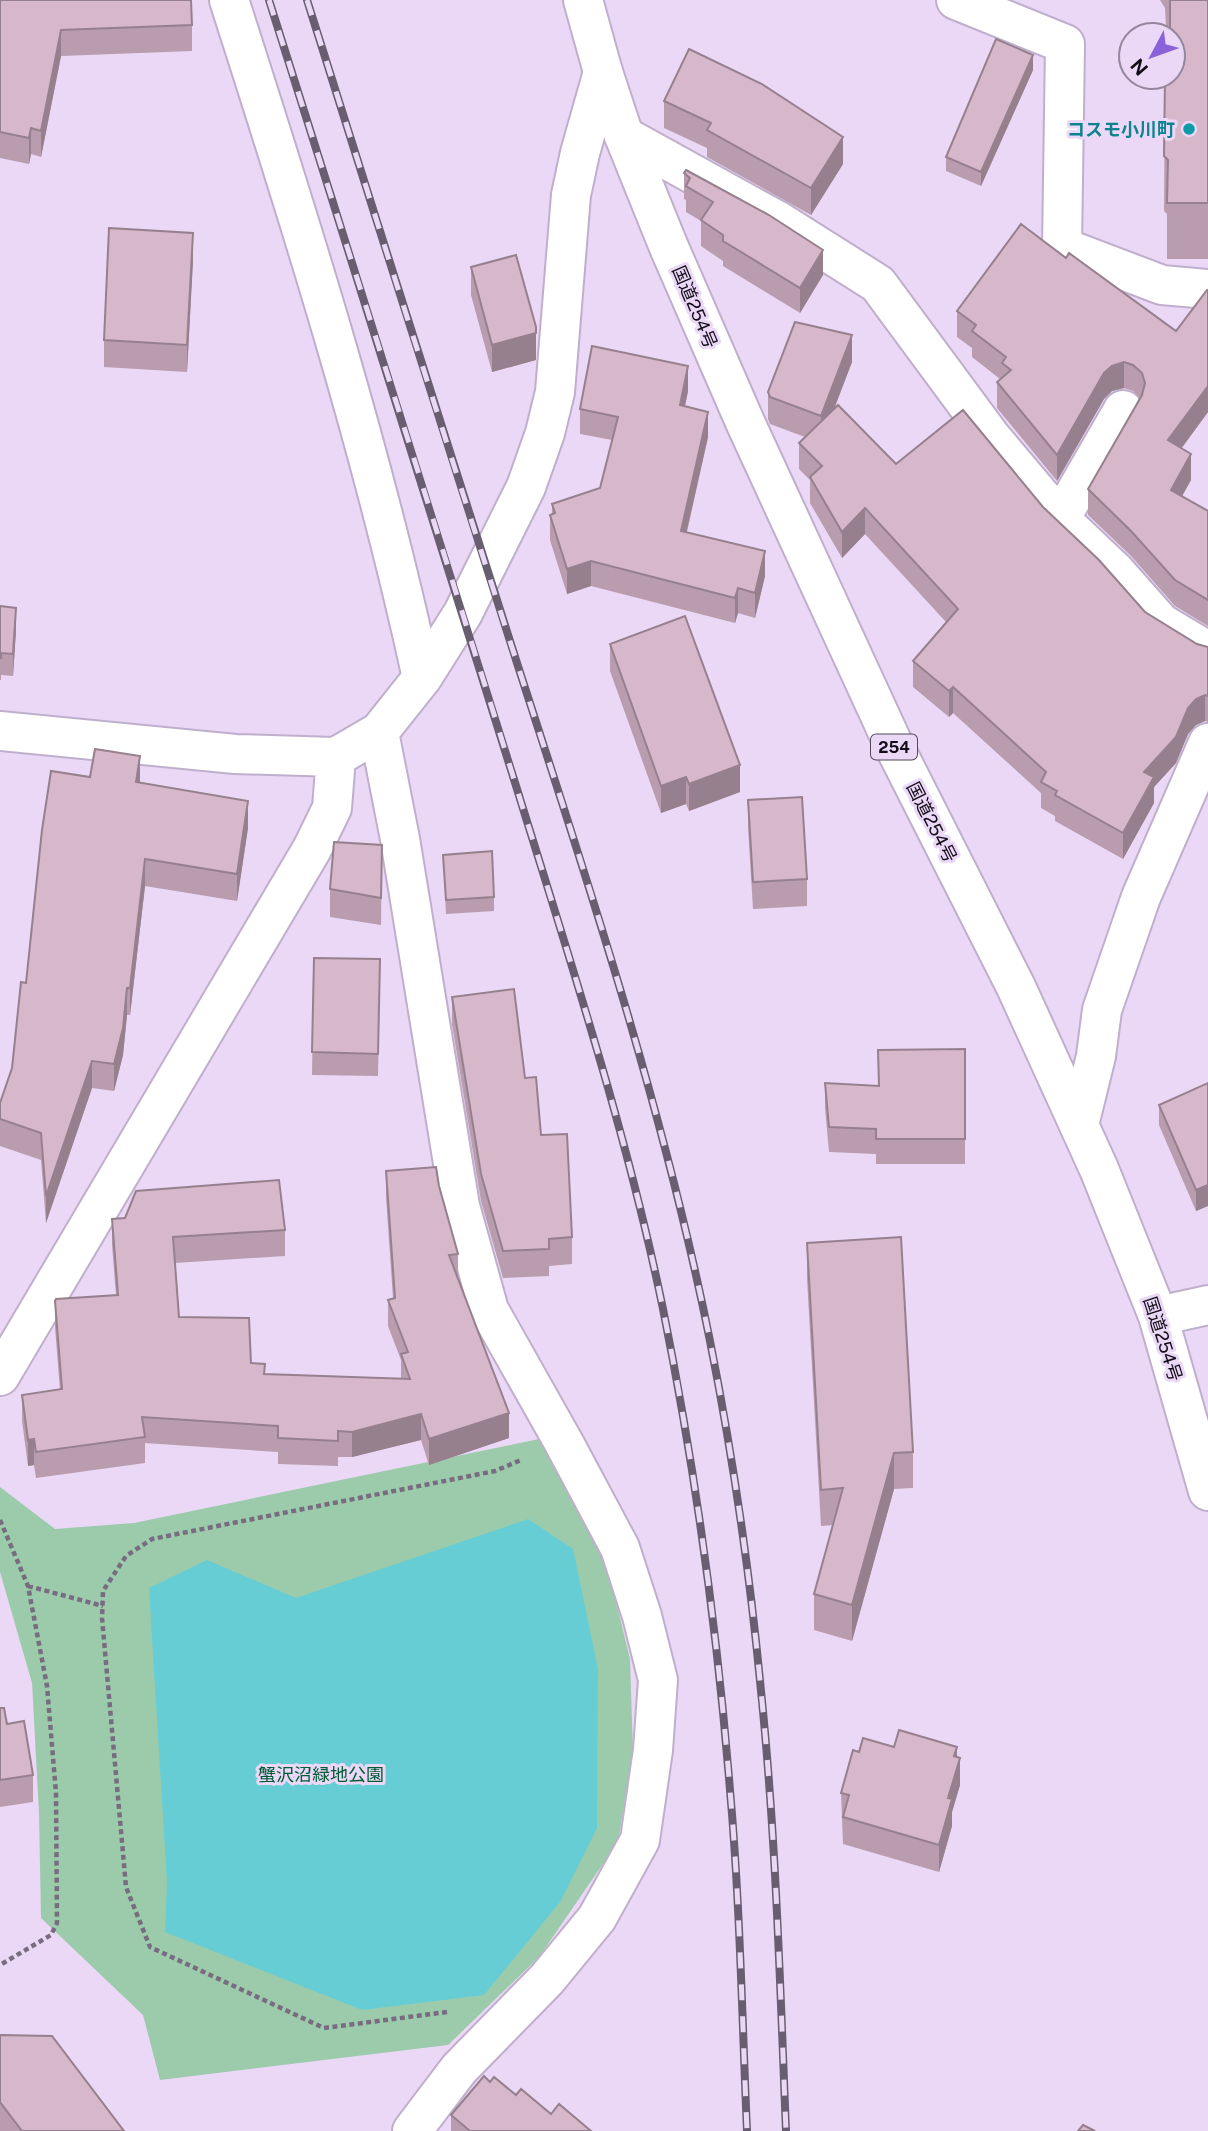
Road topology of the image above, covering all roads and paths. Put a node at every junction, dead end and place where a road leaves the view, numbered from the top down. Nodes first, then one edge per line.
1 (229, 0) edge
2 (583, 0) edge
3 (956, 0) edge
4 (603, 72) junction
5 (624, 136) junction
6 (1208, 289) edge
7 (1123, 410) dead end
8 (1060, 519) junction
9 (1208, 652) edge
10 (422, 678) junction
11 (0, 731) edge
12 (379, 732) junction
13 (1208, 743) edge
14 (336, 757) junction
15 (1079, 1125) junction
16 (1208, 1305) edge
17 (1158, 1316) junction
18 (0, 1376) edge
19 (564, 1443) junction
20 (1208, 1491) edge
21 (0, 1520) edge
22 (28, 1586) junction
23 (103, 1606) junction
24 (0, 1965) edge
25 (508, 2019) junction
26 (415, 2130) edge

1 - 10 main road
2 - 4 main road, 国道254号 / 254
3 - 6 main road
4 - 5 main road, 国道254号 / 254
4 - 10 main road
5 - 8 main road
5 - 15 main road, 国道254号 / 254
7 - 8 main road
8 - 9 main road
10 - 12 main road
11 - 14 main road
12 - 14 main road
12 - 19 main road
13 - 15 main road
14 - 18 main road
15 - 17 main road, 国道254号 / 254
16 - 17 main road
17 - 20 main road, 国道254号 / 254
19 - 23 path
19 - 25 main road
21 - 22 path
22 - 23 path
22 - 24 path
23 - 25 path
25 - 26 main road

